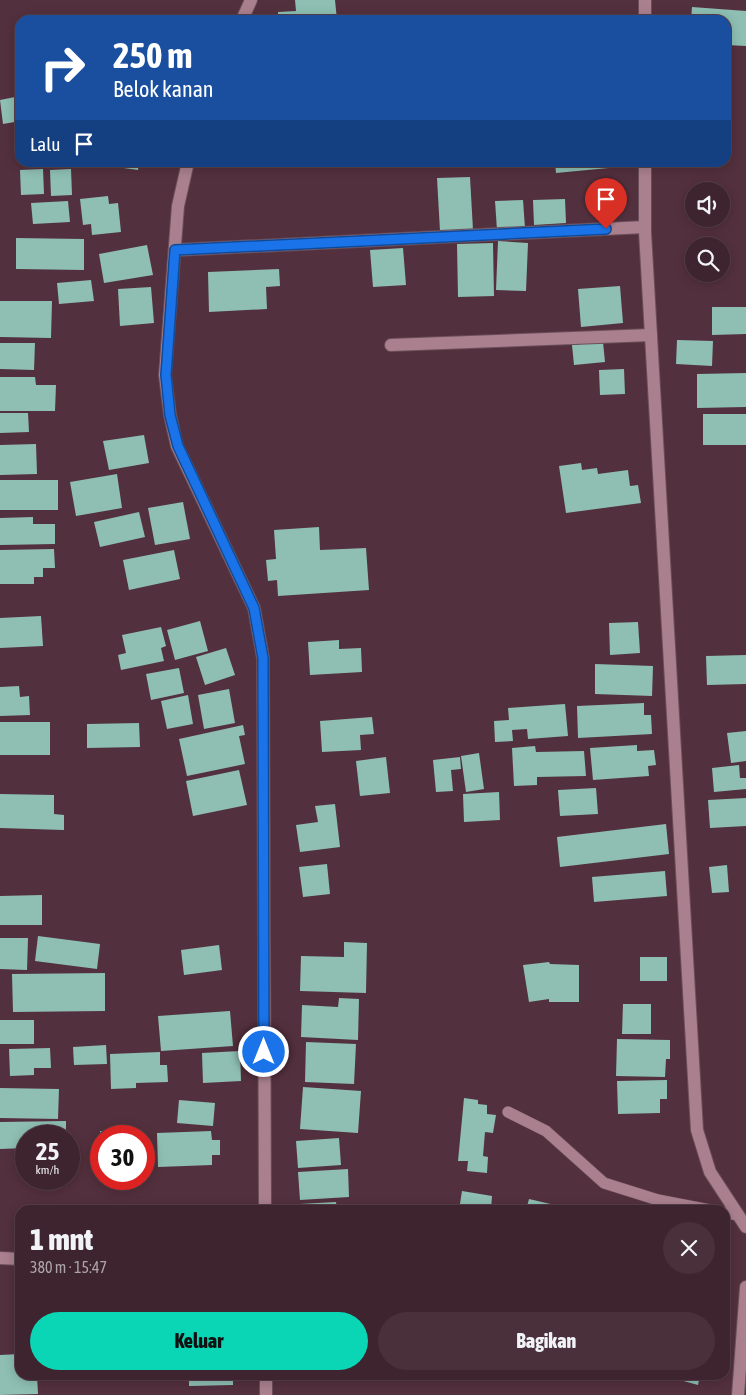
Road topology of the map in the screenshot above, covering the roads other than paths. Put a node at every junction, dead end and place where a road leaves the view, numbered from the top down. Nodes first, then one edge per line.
1 (251, 0) edge
2 (645, 0) edge
3 (244, 15) edge
4 (645, 15) edge
5 (187, 167) edge
6 (645, 167) edge
7 (646, 227) junction
8 (175, 250) junction
9 (652, 335) junction
10 (391, 345) dead end
11 (508, 1112) dead end
12 (265, 1205) edge
13 (684, 1205) edge
14 (730, 1214) edge
15 (738, 1215) junction
16 (746, 1227) edge
17 (0, 1258) edge
18 (15, 1259) edge
19 (746, 1287) edge
20 (266, 1380) edge
21 (266, 1395) edge
22 (738, 1395) edge

1 - 3 street
2 - 4 street
5 - 8 street
6 - 7 street
7 - 8 street
7 - 9 street
8 - 12 street
9 - 10 street
9 - 15 street
11 - 13 lane
14 - 15 lane
15 - 16 street
17 - 18 street
19 - 22 street
20 - 21 street

